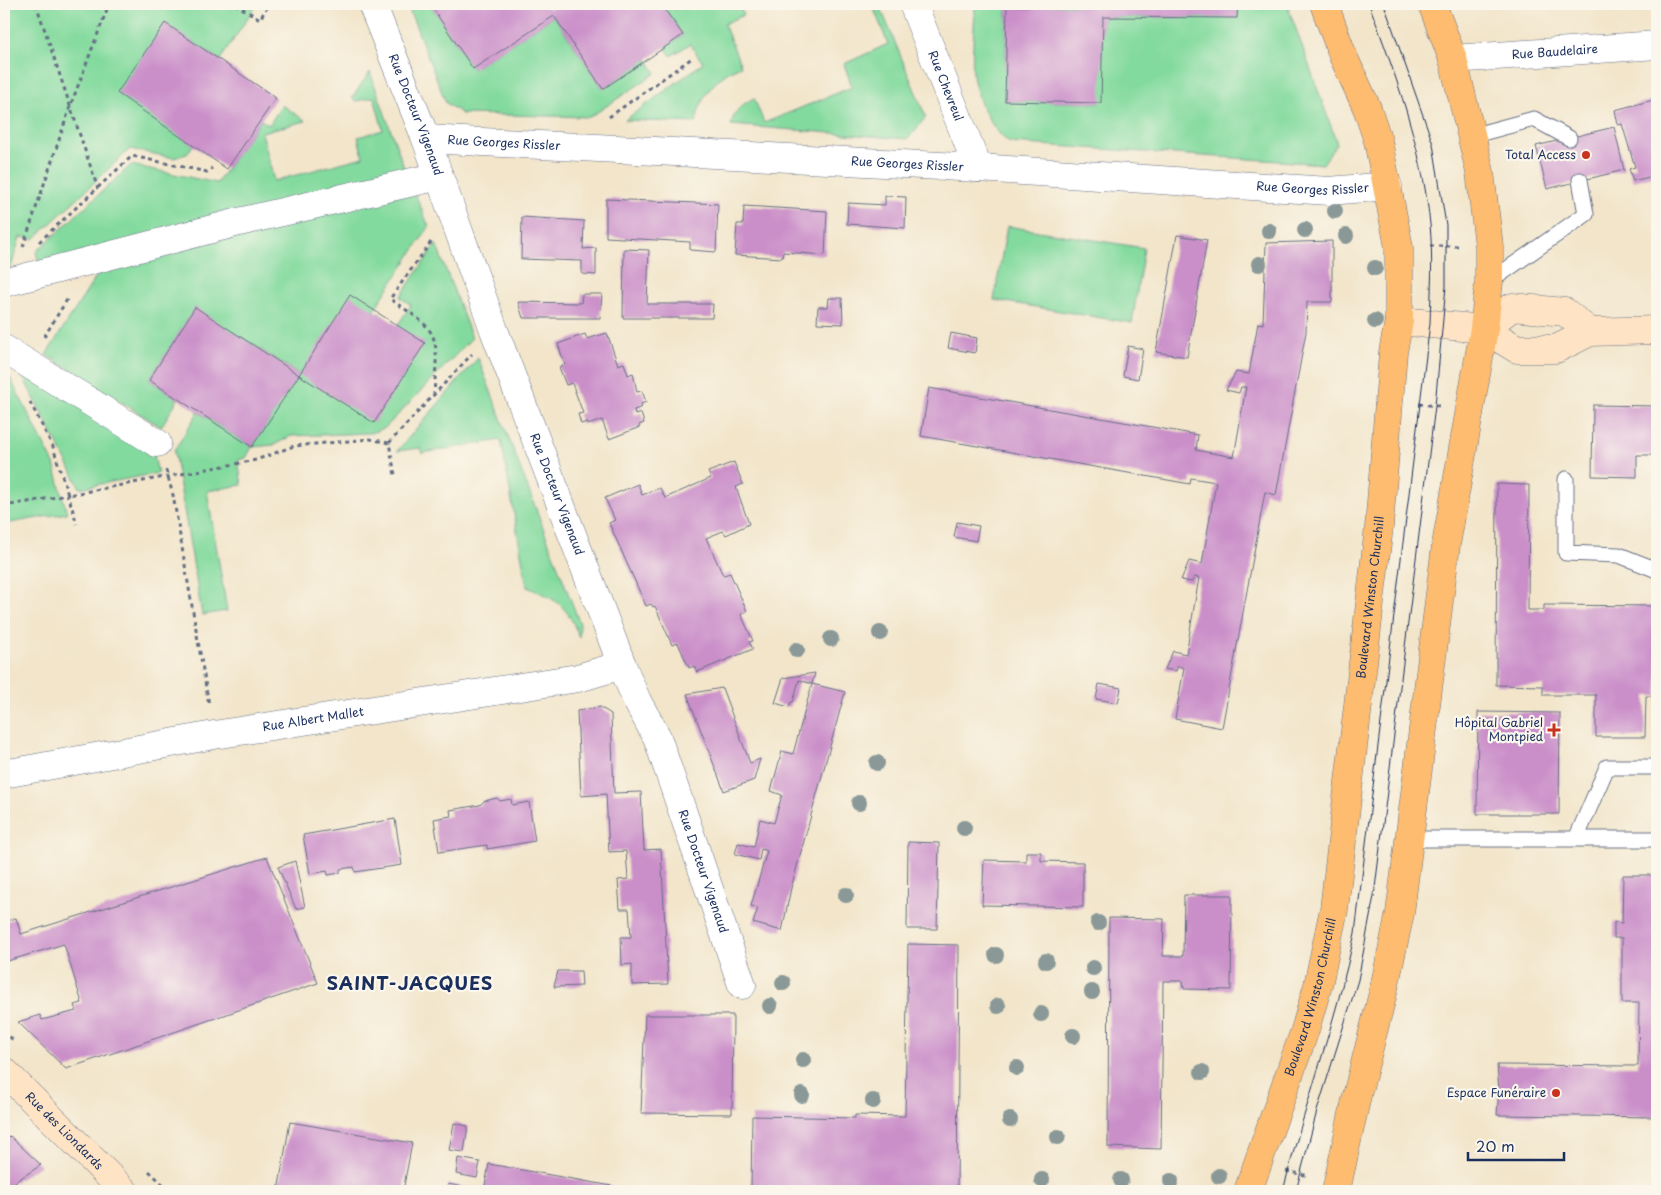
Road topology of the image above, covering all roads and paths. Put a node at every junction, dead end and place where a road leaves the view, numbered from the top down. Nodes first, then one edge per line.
1 (36, 4) edge
2 (109, 4) edge
3 (236, 4) edge
4 (269, 4) edge
5 (372, 4) edge
6 (913, 4) edge
7 (1324, 4) edge
8 (1432, 4) edge
9 (1657, 45) edge
10 (692, 58) dead end
11 (1453, 59) junction
12 (70, 107) junction
13 (1471, 136) junction
14 (1569, 138) dead end
15 (426, 139) junction
16 (606, 147) junction
17 (212, 168) dead end
18 (978, 168) junction
19 (439, 176) junction
20 (1580, 180) dead end
21 (1388, 186) junction
22 (98, 189) junction
23 (451, 214) junction
24 (36, 244) dead end
25 (1489, 246) junction
26 (29, 247) dead end
27 (1399, 247) junction
28 (90, 261) junction
29 (1489, 282) junction
30 (4, 283) edge
31 (1399, 321) junction
32 (1484, 329) junction
33 (494, 330) junction
34 (1657, 330) edge
35 (1590, 332) junction
36 (4, 349) edge
37 (28, 364) junction
38 (434, 394) junction
39 (1389, 401) junction
40 (1470, 410) junction
41 (157, 443) joint
42 (389, 443) dead end
43 (1566, 479) dead end
44 (4, 509) edge
45 (77, 524) dead end
46 (1657, 570) edge
47 (622, 665) junction
48 (214, 735) junction
49 (1657, 767) edge
50 (4, 774) edge
51 (1408, 839) junction
52 (1576, 839) junction
53 (1657, 839) edge
54 (742, 985) dead end
55 (4, 1071) edge
56 (1257, 1163) junction
57 (1337, 1188) edge
58 (124, 1191) edge
59 (1248, 1191) edge

1 - 12 path
2 - 12 path
3 - 4 path
5 - 15 street, Rue Docteur Vigenaud
6 - 18 street, Rue Chevreul
7 - 21 main road, Boulevard Winston Churchill
8 - 11 main road
9 - 11 street, Rue Baudelaire
10 - 16 path
11 - 13 main road
12 - 22 path
12 - 26 path
13 - 14 lane
13 - 25 main road
15 - 16 street, Rue Georges Rissler
15 - 19 street, Rue Docteur Vigenaud
16 - 18 street, Rue Georges Rissler
17 - 22 path
18 - 21 street, Rue Georges Rissler
19 - 23 street, Rue Docteur Vigenaud
19 - 28 street
20 - 29 lane
21 - 27 main road, Boulevard Winston Churchill
22 - 24 path
23 - 33 street, Rue Docteur Vigenaud
23 - 38 path
25 - 27 path
25 - 29 main road
27 - 31 main road, Boulevard Winston Churchill
28 - 30 street
28 - 37 path
29 - 32 main road
31 - 32 main road
31 - 39 main road, Boulevard Winston Churchill
32 - 35 main road
32 - 35 main road
32 - 40 main road
33 - 38 path
33 - 47 street, Rue Docteur Vigenaud
34 - 35 main road
36 - 37 street
37 - 41 street
38 - 42 path
39 - 40 path
39 - 56 main road, Boulevard Winston Churchill
40 - 51 main road
41 - 48 path
43 - 46 lane
44 - 45 path
47 - 48 street, Rue Albert Mallet
47 - 54 street, Rue Docteur Vigenaud
48 - 50 street, Rue Albert Mallet
49 - 52 lane
51 - 52 lane
51 - 57 main road
52 - 53 lane
55 - 58 main road, Rue des Liondards
56 - 57 path
56 - 59 main road, Boulevard Winston Churchill

